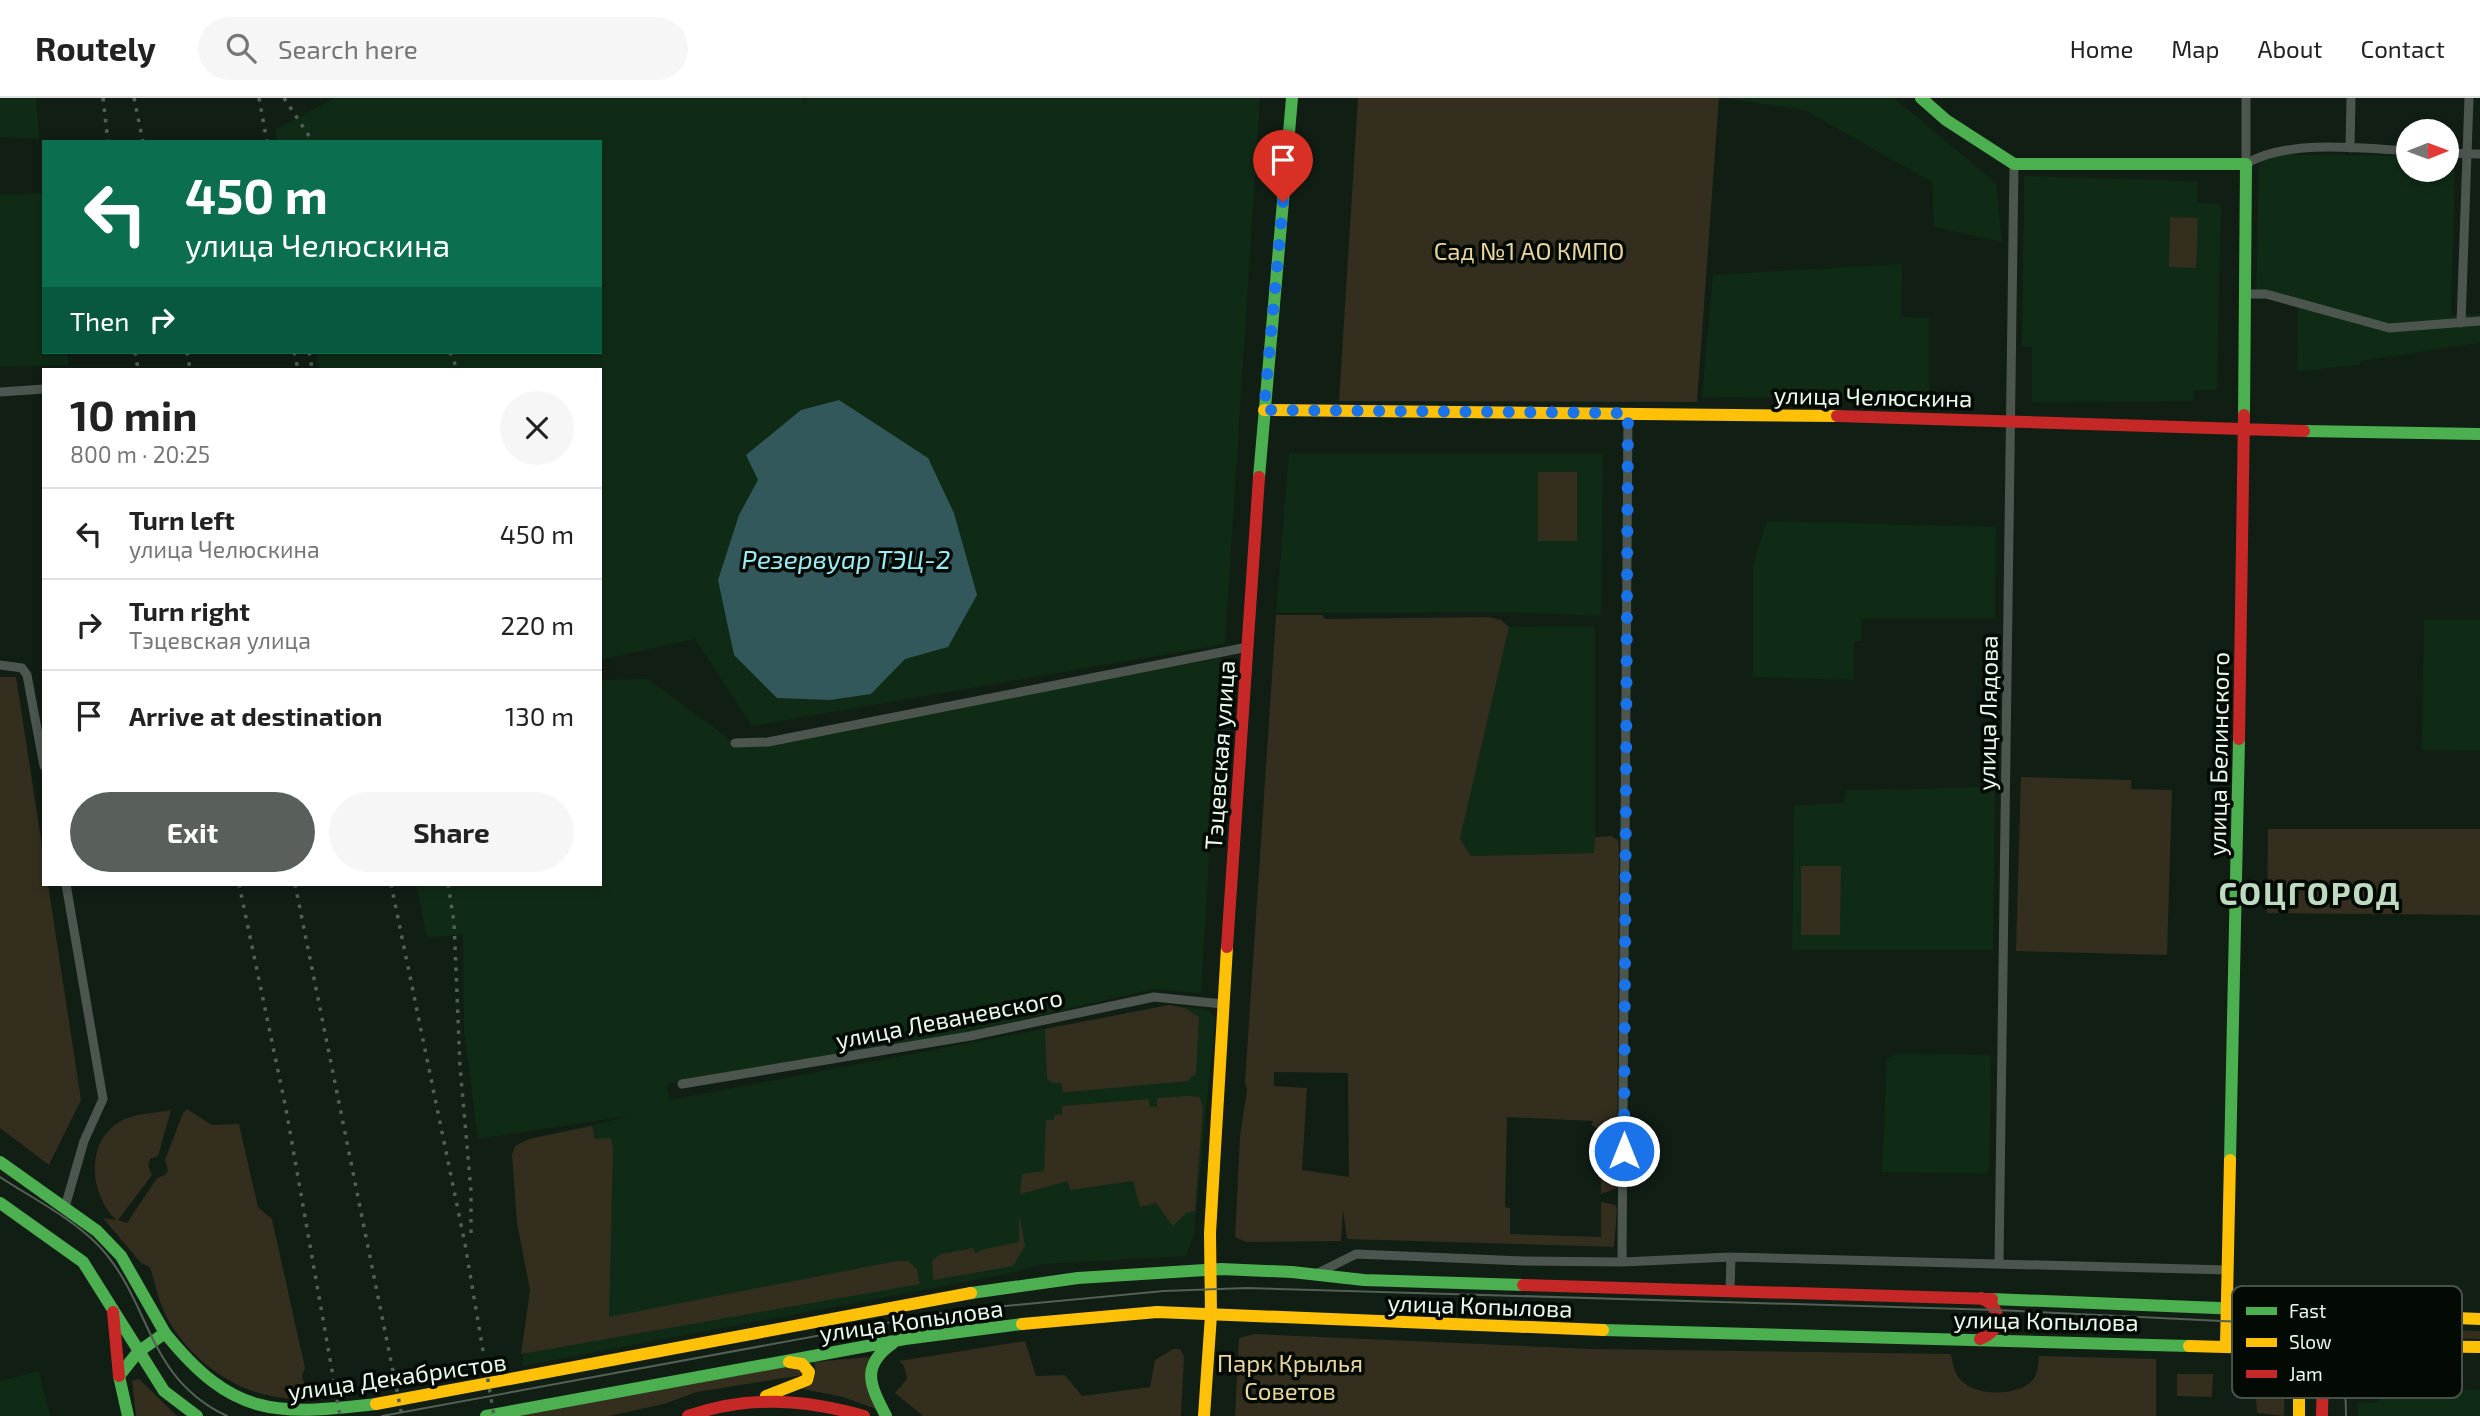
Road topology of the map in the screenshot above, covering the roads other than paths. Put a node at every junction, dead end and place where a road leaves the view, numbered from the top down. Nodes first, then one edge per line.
1 (1292, 98) edge
2 (1921, 98) edge
3 (2246, 98) edge
4 (2351, 98) edge
5 (2469, 98) edge
6 (2350, 148) junction
7 (2396, 150) edge
8 (2459, 154) edge
9 (2469, 154) junction
10 (2480, 154) edge
11 (2014, 164) junction
12 (2246, 164) junction
13 (2245, 294) junction
14 (2480, 321) edge
15 (2461, 323) junction
16 (42, 389) edge
17 (0, 392) edge
18 (1264, 410) junction
19 (1628, 413) junction
20 (2010, 420) junction
21 (2245, 430) junction
22 (2480, 434) edge
23 (1248, 647) junction
24 (0, 665) edge
25 (734, 743) dead end
26 (42, 755) edge
27 (66, 886) edge
28 (1223, 1004) junction
29 (682, 1084) dead end
30 (0, 1162) edge
31 (0, 1203) edge
32 (65, 1207) junction
33 (1731, 1257) junction
34 (1622, 1262) junction
35 (1999, 1264) junction
36 (1211, 1269) junction
37 (2228, 1270) junction
38 (1317, 1273) junction
39 (1730, 1290) junction
40 (1979, 1298) junction
41 (112, 1308) junction
42 (2227, 1308) junction
43 (2232, 1308) edge
44 (1211, 1315) junction
45 (2462, 1318) edge
46 (2480, 1319) edge
47 (165, 1333) junction
48 (1979, 1340) junction
49 (897, 1341) junction
50 (2226, 1345) junction
51 (2232, 1345) edge
52 (2462, 1347) edge
53 (2480, 1347) edge
54 (138, 1352) junction
55 (782, 1360) junction
56 (120, 1376) junction
57 (530, 1378) joint
58 (2298, 1398) edge
59 (2322, 1398) edge
60 (751, 1402) junction
61 (128, 1416) edge
62 (197, 1416) edge
63 (486, 1416) edge
64 (688, 1416) edge
65 (864, 1416) edge
66 (887, 1416) edge
67 (1204, 1416) edge
68 (2298, 1416) edge
69 (2322, 1416) edge

1 - 18 main road, Тэцевская улица
2 - 11 main road
3 - 12 street, улица Белинского
4 - 6 street
5 - 9 street
6 - 7 street
6 - 12 street
8 - 9 street
9 - 10 street
9 - 15 street
11 - 12 main road
11 - 20 street, улица Лядова
12 - 13 main road, улица Белинского
13 - 15 street
13 - 21 main road, улица Белинского
14 - 15 street
16 - 17 street
18 - 19 main road, улица Челюскина
18 - 23 main road, Тэцевская улица
19 - 20 main road, улица Челюскина
19 - 34 street
20 - 21 main road, улица Челюскина
20 - 35 street, улица Лядова
21 - 22 main road, улица Челюскина
21 - 37 main road, улица Белинского
23 - 25 street
23 - 28 main road, Тэцевская улица
24 - 26 street
27 - 32 street
28 - 29 street, улица Леваневского
28 - 36 main road, Тэцевская улица
30 - 32 main road, улица Декабристов
31 - 41 main road
32 - 47 main road, улица Декабристов
33 - 34 street, улица Копылова
33 - 35 street, улица Копылова
33 - 39 street
34 - 38 street, улица Копылова
35 - 37 street, улица Копылова
36 - 38 main road, улица Копылова
36 - 44 main road, Тэцевская улица
36 - 57 main road, улица Копылова
37 - 42 main road, улица Белинского
38 - 39 main road, улица Копылова
39 - 40 main road, улица Копылова
40 - 42 main road, улица Копылова
40 - 48 main road
41 - 54 main road
41 - 56 main road
42 - 43 main road, улица Копылова
42 - 50 main road, улица Белинского
44 - 48 main road, улица Копылова
44 - 49 main road, улица Копылова
44 - 67 main road, Тэцевская улица
45 - 46 main road, улица Копылова
47 - 54 main road
47 - 57 main road, улица Декабристов
48 - 50 main road, улица Копылова
49 - 55 main road, улица Копылова
49 - 66 main road
50 - 51 main road, улица Копылова
52 - 53 main road, улица Копылова
54 - 56 main road
54 - 62 main road
55 - 60 main road
55 - 63 main road, улица Копылова
56 - 61 main road
58 - 68 main road
59 - 69 main road
60 - 64 main road
60 - 65 main road

